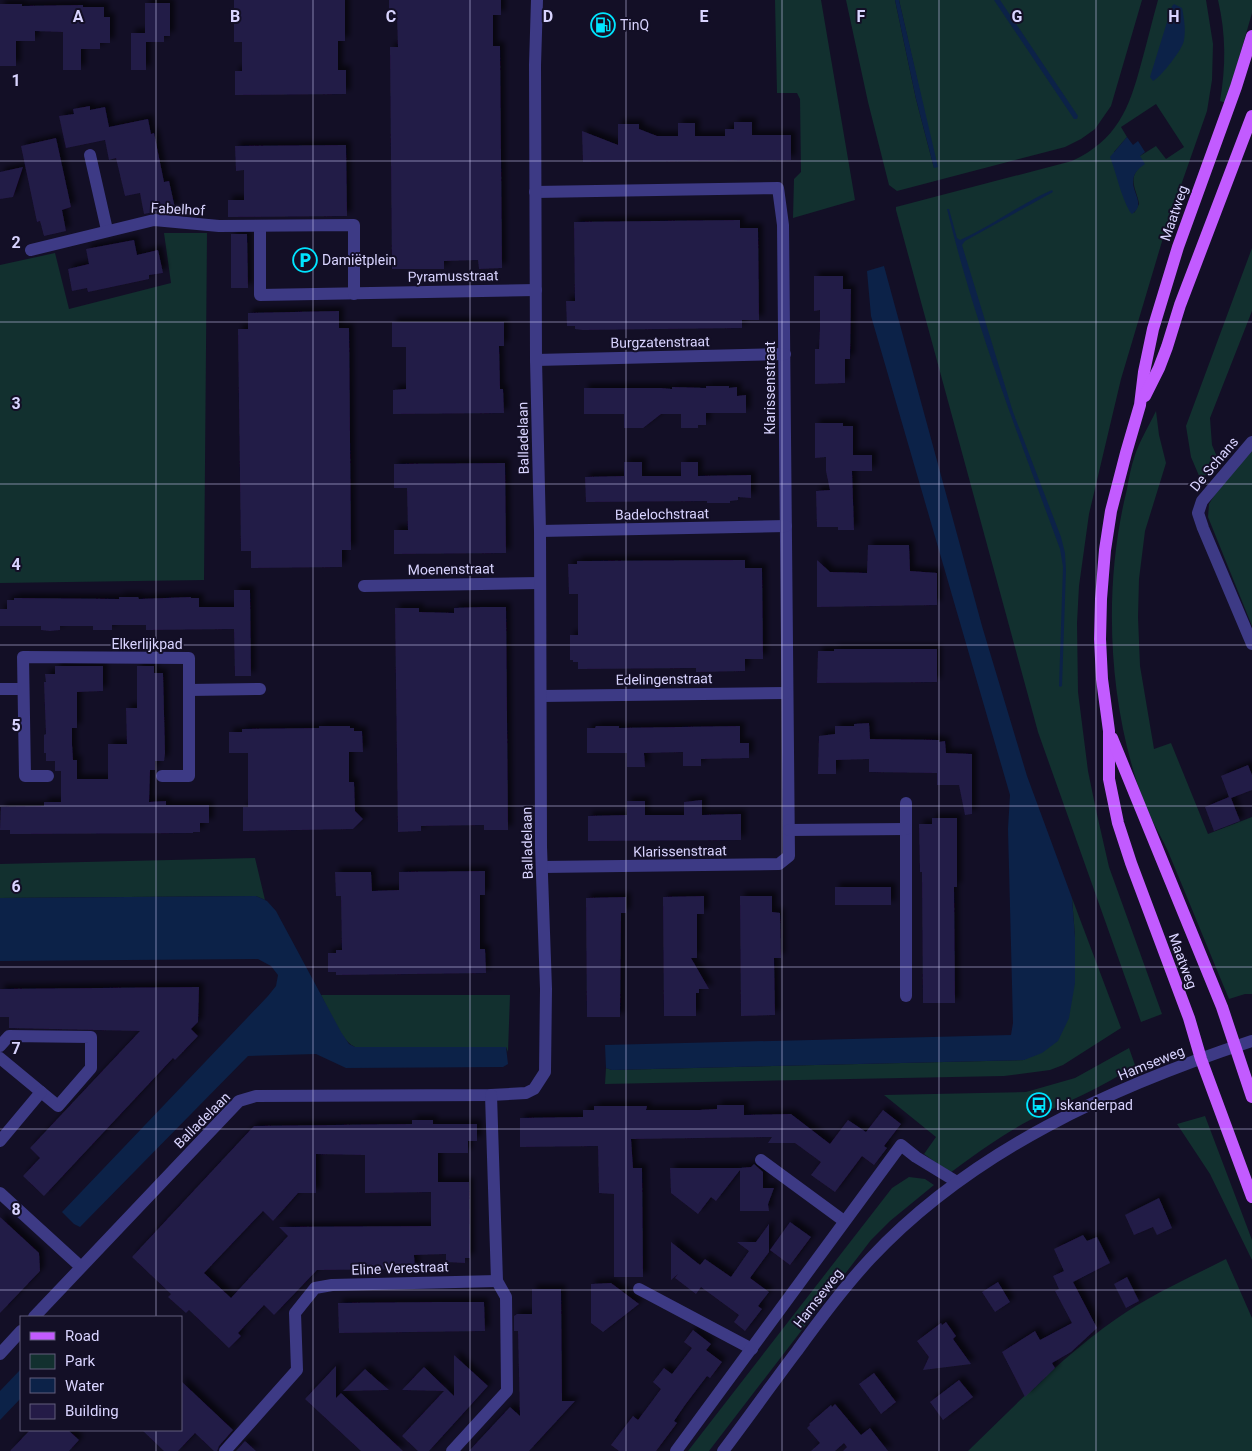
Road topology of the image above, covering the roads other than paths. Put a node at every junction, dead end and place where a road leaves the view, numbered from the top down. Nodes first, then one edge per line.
1 (537, 0) edge
2 (1252, 36) edge
3 (1252, 116) edge
4 (90, 154) dead end
5 (536, 192) junction
6 (260, 226) junction
7 (107, 230) junction
8 (31, 250) dead end
9 (536, 290) junction
10 (354, 294) junction
11 (785, 354) junction
12 (536, 360) junction
13 (1140, 405) junction
14 (1252, 442) edge
15 (786, 526) junction
16 (540, 531) junction
17 (540, 583) junction
18 (364, 586) dead end
19 (1252, 644) edge
20 (0, 689) edge
21 (23, 689) junction
22 (260, 689) dead end
23 (189, 690) junction
24 (786, 693) junction
25 (541, 696) junction
26 (1109, 732) junction
27 (48, 776) dead end
28 (162, 776) dead end
29 (906, 803) dead end
30 (789, 830) junction
31 (906, 830) junction
32 (542, 867) junction
33 (906, 996) dead end
34 (1252, 1041) edge
35 (0, 1046) edge
36 (1235, 1046) junction
37 (0, 1058) edge
38 (1201, 1059) junction
39 (41, 1092) junction
40 (491, 1095) junction
41 (1252, 1097) edge
42 (0, 1141) edge
43 (761, 1160) dead end
44 (957, 1182) junction
45 (0, 1193) edge
46 (1252, 1196) edge
47 (844, 1221) junction
48 (81, 1267) junction
49 (497, 1281) junction
50 (639, 1289) dead end
51 (35, 1316) edge
52 (20, 1332) edge
53 (752, 1349) junction
54 (0, 1354) edge
55 (225, 1451) edge
56 (452, 1451) edge
57 (676, 1451) edge
58 (723, 1451) edge

1 - 5 street, Balladelaan
2 - 13 main road, Maatweg
3 - 13 main road, Maatweg
4 - 7 street
5 - 9 street, Balladelaan
5 - 11 street, Klarissenstraat
6 - 7 street, Fabelhof
6 - 10 street
6 - 10 street
7 - 8 street, Fabelhof
9 - 10 street, Pyramusstraat
9 - 12 street, Balladelaan
11 - 12 street, Burgzatenstraat
11 - 15 street, Klarissenstraat
12 - 16 street, Balladelaan
13 - 26 main road, Maatweg
14 - 19 street, De Schans
15 - 16 street, Badelochstraat
15 - 24 street, Klarissenstraat
16 - 17 street, Balladelaan
17 - 18 street, Moenenstraat
17 - 25 street, Balladelaan
20 - 21 street
21 - 23 street, Elkerlijkpad
21 - 27 street
22 - 23 street
23 - 28 street, Elkerlijkpad
24 - 25 street, Edelingenstraat
24 - 30 street, Klarissenstraat
25 - 32 street, Balladelaan
26 - 36 main road, Maatweg
26 - 38 main road, Maatweg
29 - 31 street
30 - 31 street
30 - 32 street, Klarissenstraat
31 - 33 street
32 - 40 street, Balladelaan
34 - 36 street
35 - 39 street
36 - 38 street, Hamseweg
36 - 41 main road, Maatweg
37 - 39 street
38 - 44 street, Hamseweg
38 - 46 main road, Maatweg
39 - 42 street
40 - 48 street, Balladelaan
40 - 49 street
43 - 47 street
44 - 47 street, Hamseweg
44 - 58 street, Hamseweg
45 - 48 street
47 - 53 street, Hamseweg
48 - 51 street, Balladelaan
49 - 55 street, Eline Verestraat
49 - 56 street
50 - 53 street
52 - 54 street
53 - 57 street, Hamseweg

